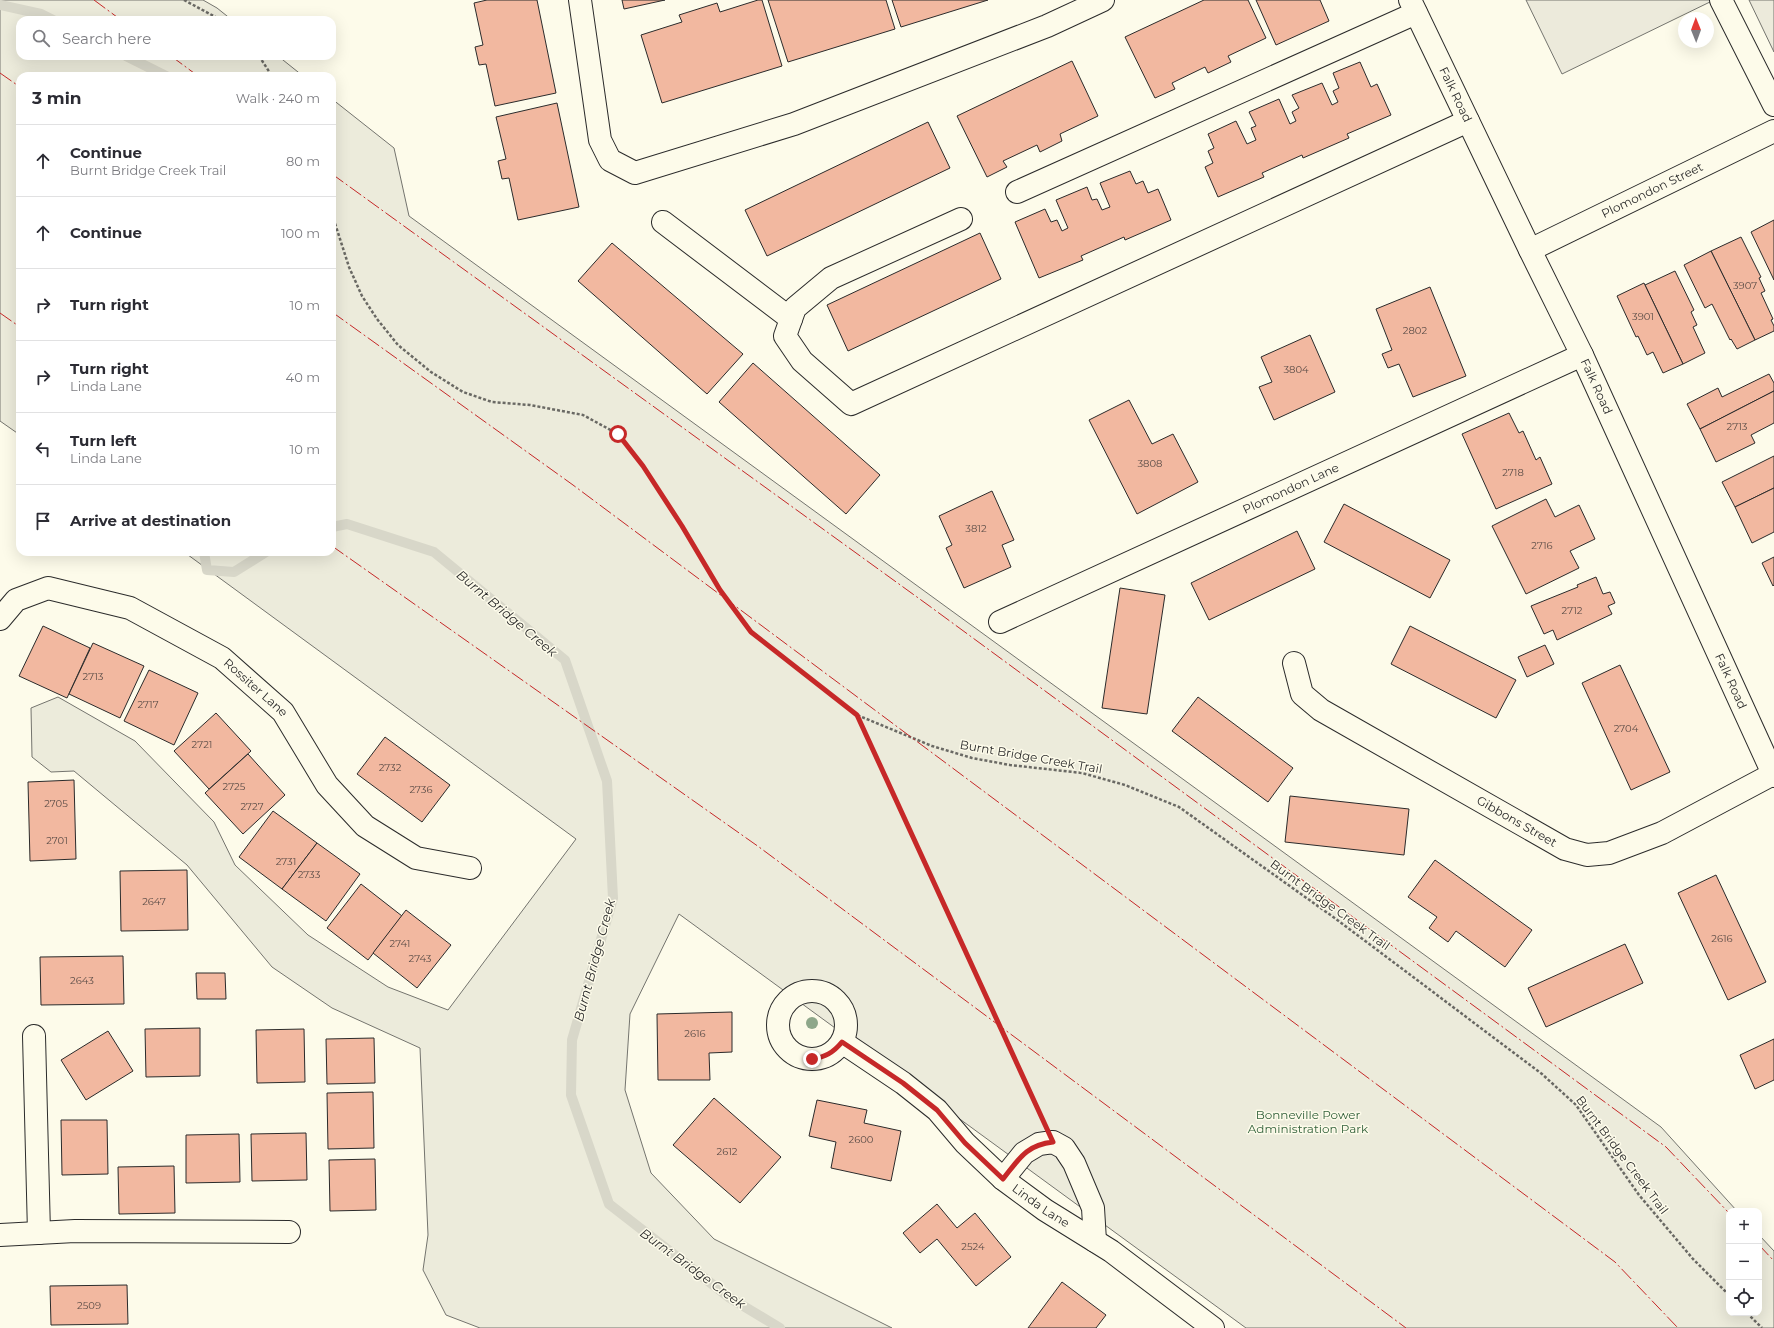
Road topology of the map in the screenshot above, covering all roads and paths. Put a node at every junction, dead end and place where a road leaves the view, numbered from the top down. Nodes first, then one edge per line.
1 (184, 0) edge
2 (580, 0) edge
3 (1103, 0) edge
4 (1721, 0) edge
5 (1413, 6) edge
6 (214, 16) edge
7 (262, 60) edge
8 (269, 72) edge
9 (1774, 105) edge
10 (1468, 121) junction
11 (1774, 131) edge
12 (1017, 192) dead end
13 (961, 218) dead end
14 (663, 222) dead end
15 (336, 226) edge
16 (1530, 250) junction
17 (791, 319) junction
18 (1582, 355) junction
19 (0, 619) edge
20 (1000, 622) dead end
21 (1294, 663) dead end
22 (857, 715) junction
23 (1774, 775) edge
24 (470, 868) dead end
25 (34, 1036) dead end
26 (842, 1042) dead end
27 (1053, 1142) junction
28 (1003, 1179) junction
29 (289, 1232) dead end
30 (39, 1234) junction
31 (0, 1235) edge
32 (1095, 1241) junction
33 (1726, 1292) edge
34 (1750, 1316) edge
35 (1213, 1328) edge
36 (1762, 1328) edge

1 - 6 path
2 - 3 street
4 - 9 street
5 - 10 street, Falk Road
5 - 12 street
7 - 8 path
10 - 16 street, Falk Road
10 - 17 street
11 - 16 street, Plomondon Street
13 - 17 street
14 - 17 street
15 - 22 path, Burnt Bridge Creek Trail
16 - 18 street, Falk Road
18 - 20 street, Plomondon Lane
18 - 23 street, Falk Road
19 - 24 street, Rossiter Lane
21 - 23 street, Gibbons Street
22 - 27 path
22 - 33 path, Burnt Bridge Creek Trail
25 - 30 street
26 - 28 street, Linda Lane
27 - 28 street
27 - 32 street
28 - 32 street, Linda Lane
29 - 30 street
30 - 31 street
32 - 35 street, Linda Lane
34 - 36 path

